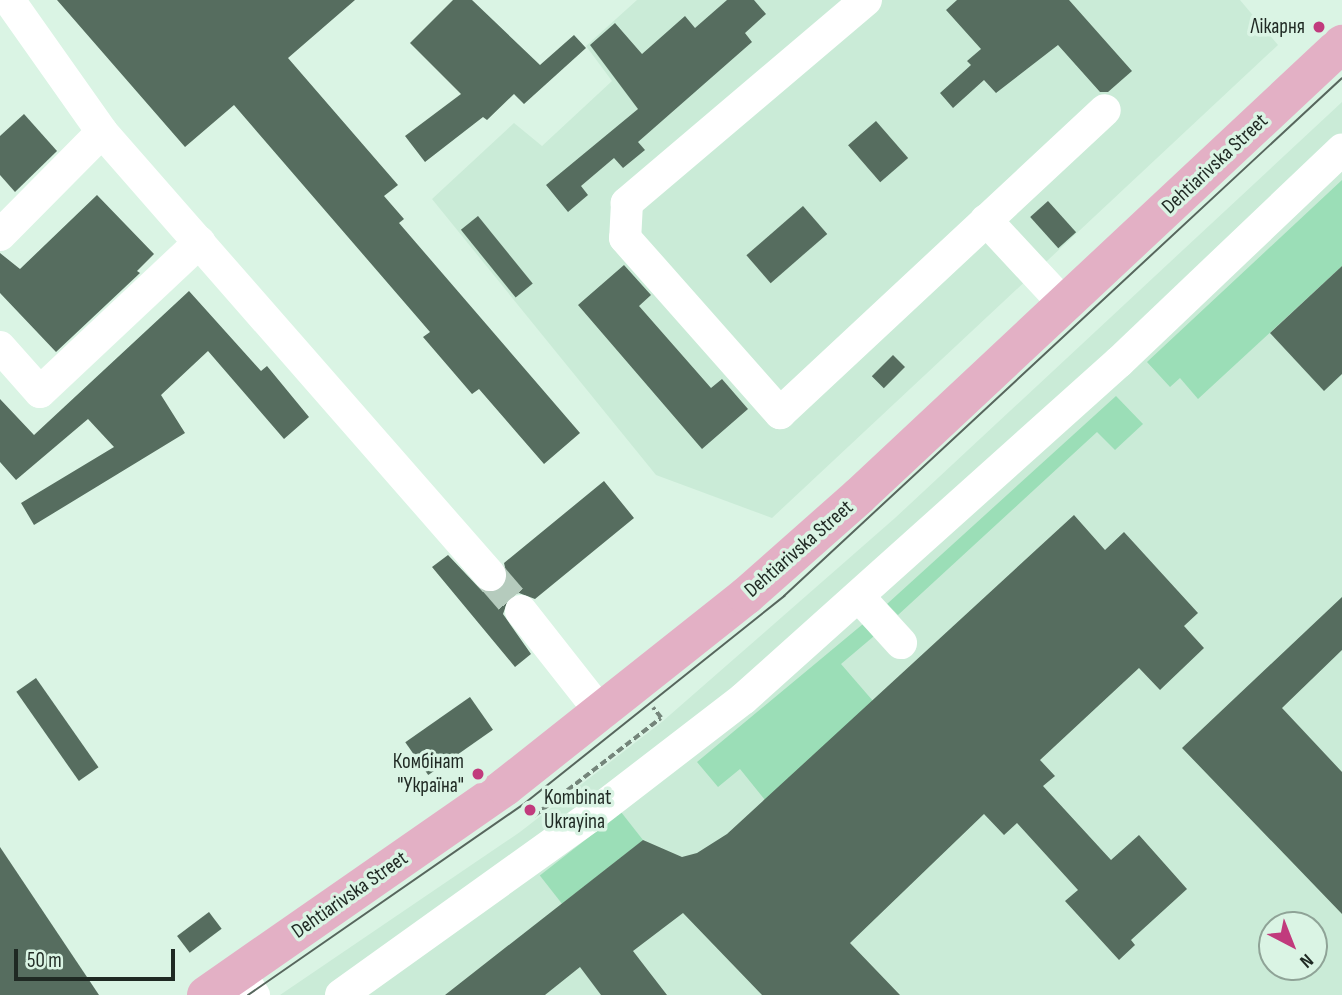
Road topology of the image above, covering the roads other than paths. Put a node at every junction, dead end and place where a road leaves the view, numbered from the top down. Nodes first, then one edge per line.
1 (9, 0) edge
2 (866, 0) edge
3 (1342, 44) edge
4 (1105, 110) dead end
5 (102, 132) junction
6 (1342, 150) edge
7 (986, 220) junction
8 (0, 235) edge
9 (200, 242) junction
10 (1065, 305) junction
11 (0, 347) edge
12 (490, 575) tunnel mouth
13 (860, 598) junction
14 (521, 611) tunnel mouth
15 (901, 643) dead end
16 (602, 714) junction
17 (246, 984) edge
18 (206, 995) edge
19 (341, 995) edge

1 - 5 lane
2 - 7 lane
3 - 10 main road, Dehtiarivska Street
4 - 7 lane
5 - 8 lane
5 - 9 lane
6 - 13 lane
7 - 10 lane
9 - 11 lane
9 - 12 lane
10 - 16 main road, Dehtiarivska Street
13 - 15 lane
13 - 19 lane
14 - 16 lane
16 - 17 main road, Dehtiarivska Street
17 - 18 main road, Dehtiarivska Street

